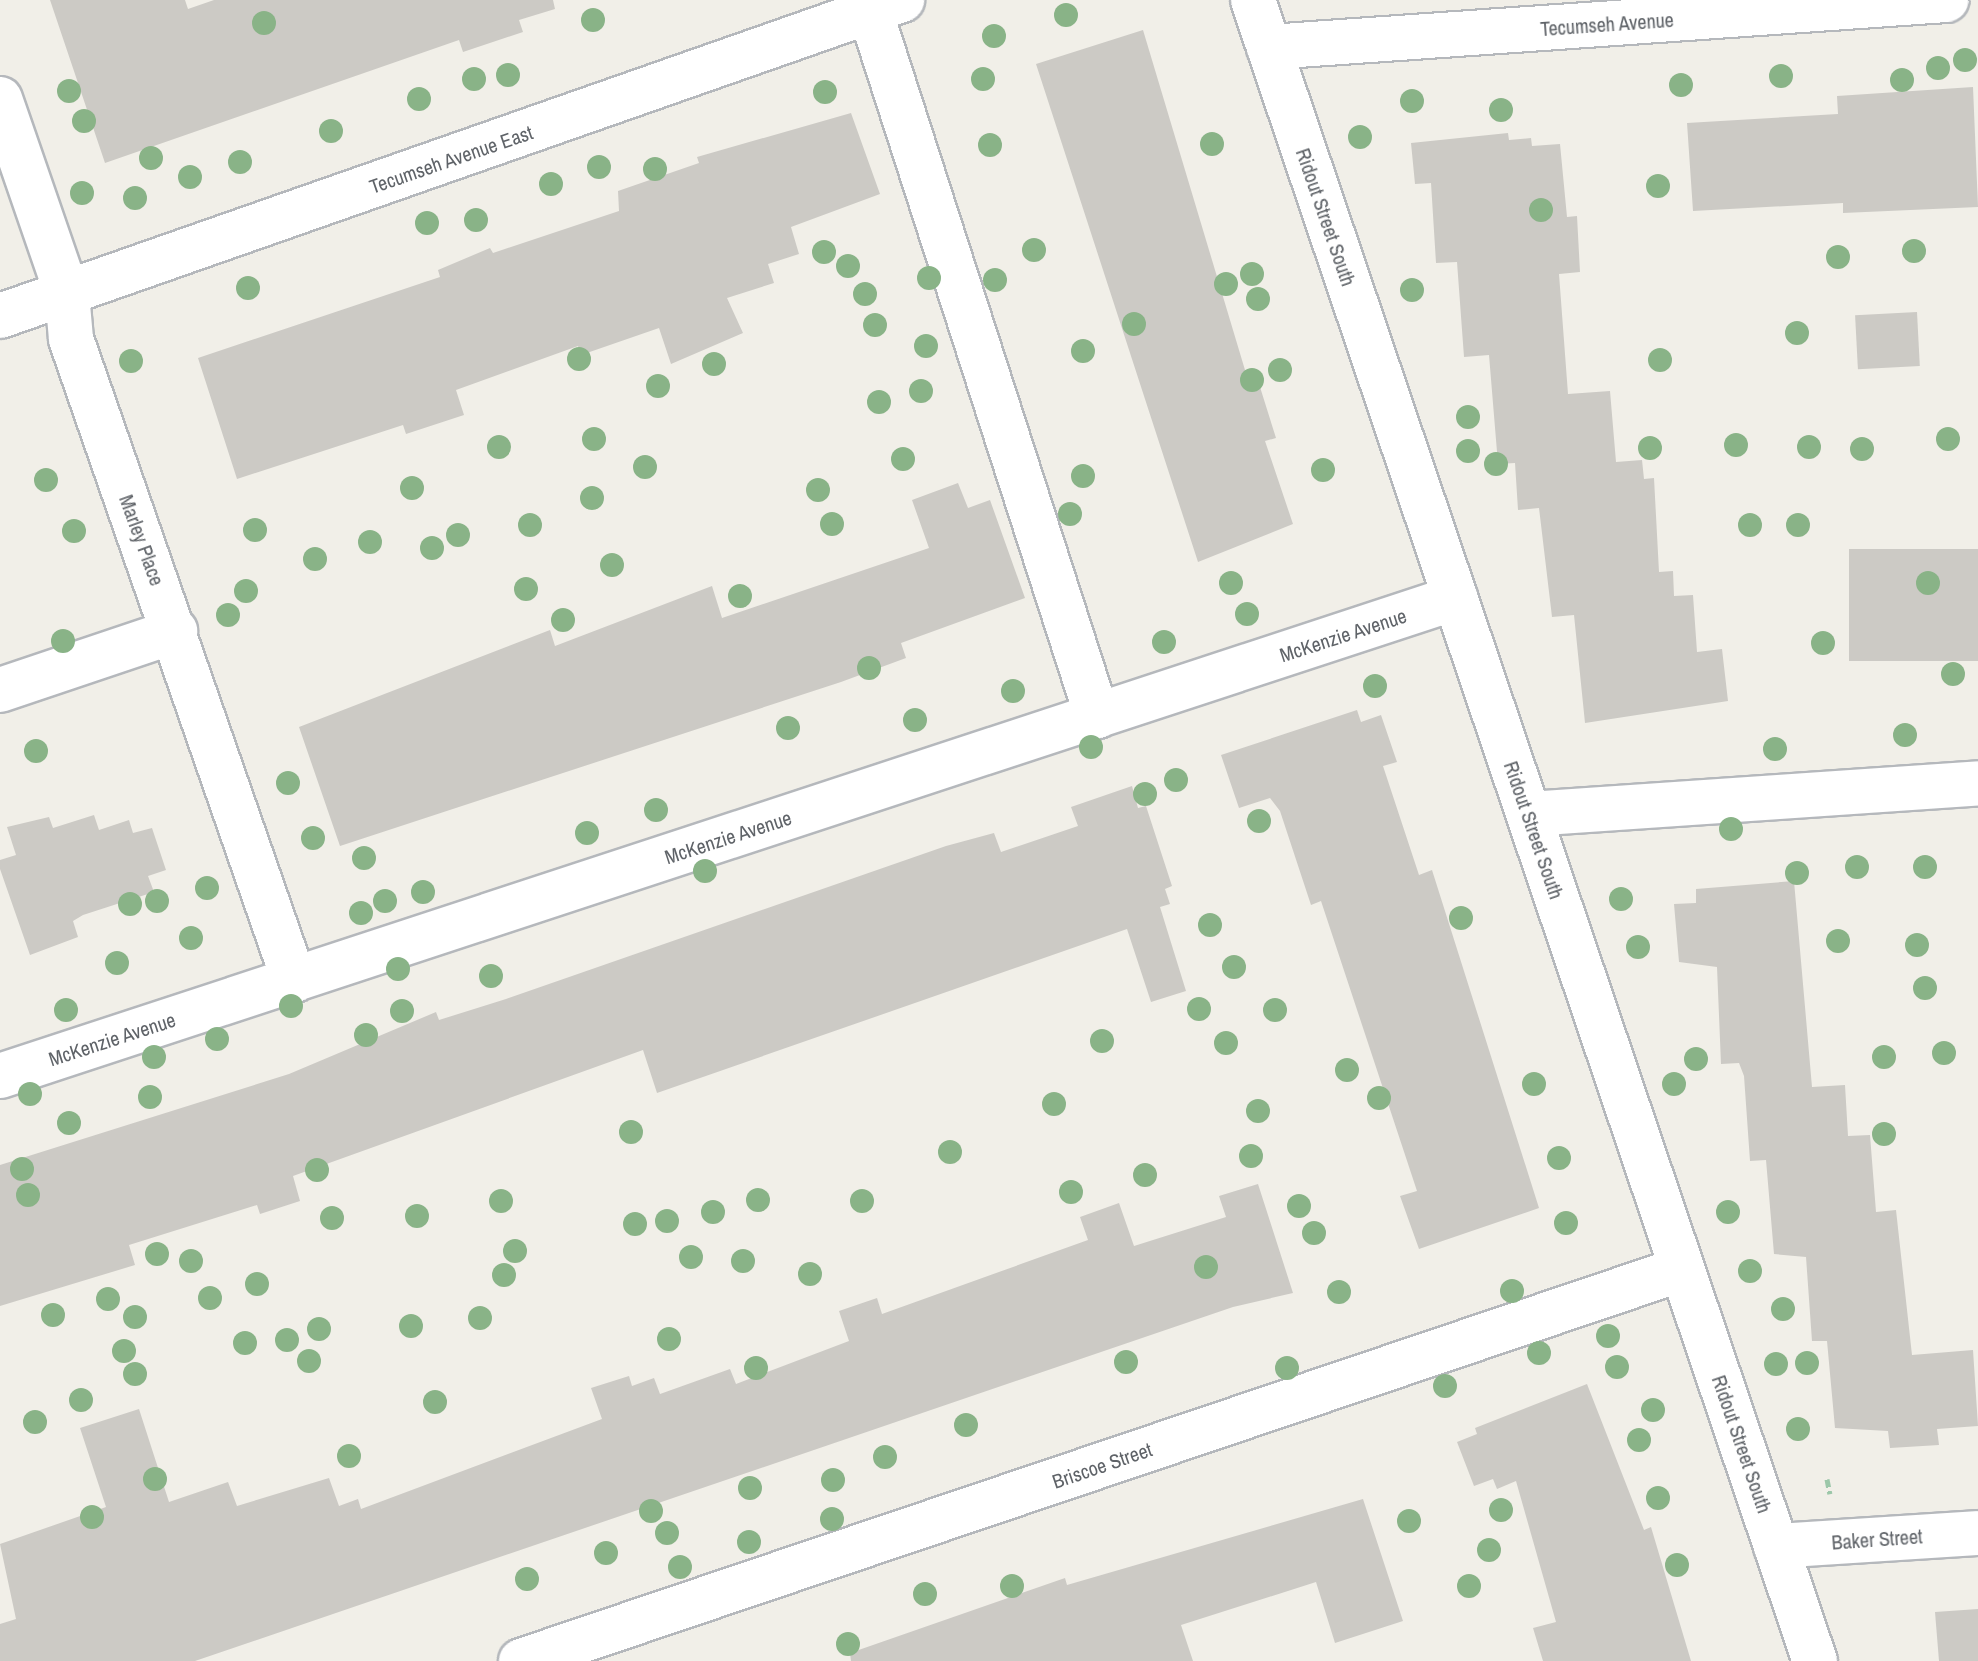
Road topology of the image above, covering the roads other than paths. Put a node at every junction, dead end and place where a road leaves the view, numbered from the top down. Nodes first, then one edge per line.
1 (1253, 0) edge
2 (1946, 0) edge
3 (867, 7) edge
4 (1269, 47) junction
5 (0, 99) edge
6 (67, 294) junction
7 (0, 316) edge
8 (1455, 598) junction
9 (175, 631) junction
10 (0, 690) edge
11 (1097, 716) junction
12 (1978, 783) edge
13 (1529, 814) junction
14 (294, 980) junction
15 (0, 1076) edge
16 (1682, 1269) junction
17 (1978, 1533) edge
18 (1776, 1546) junction
19 (521, 1661) edge
20 (1815, 1661) edge

1 - 4 street, Ridout Street South
2 - 4 street, Tecumseh Avenue
3 - 6 street, Tecumseh Avenue East
3 - 11 street
4 - 8 street, Ridout Street South
5 - 6 street, Marley Place
6 - 7 street, Tecumseh Avenue East
6 - 9 street, Marley Place
8 - 11 street, McKenzie Avenue
8 - 13 street, Ridout Street South
9 - 10 street
9 - 14 street, Marley Place
11 - 14 street, McKenzie Avenue
12 - 13 street
13 - 16 street, Ridout Street South
14 - 15 street, McKenzie Avenue
16 - 18 street, Ridout Street South
16 - 19 street, Briscoe Street
17 - 18 street, Baker Street
18 - 20 street, Ridout Street South

